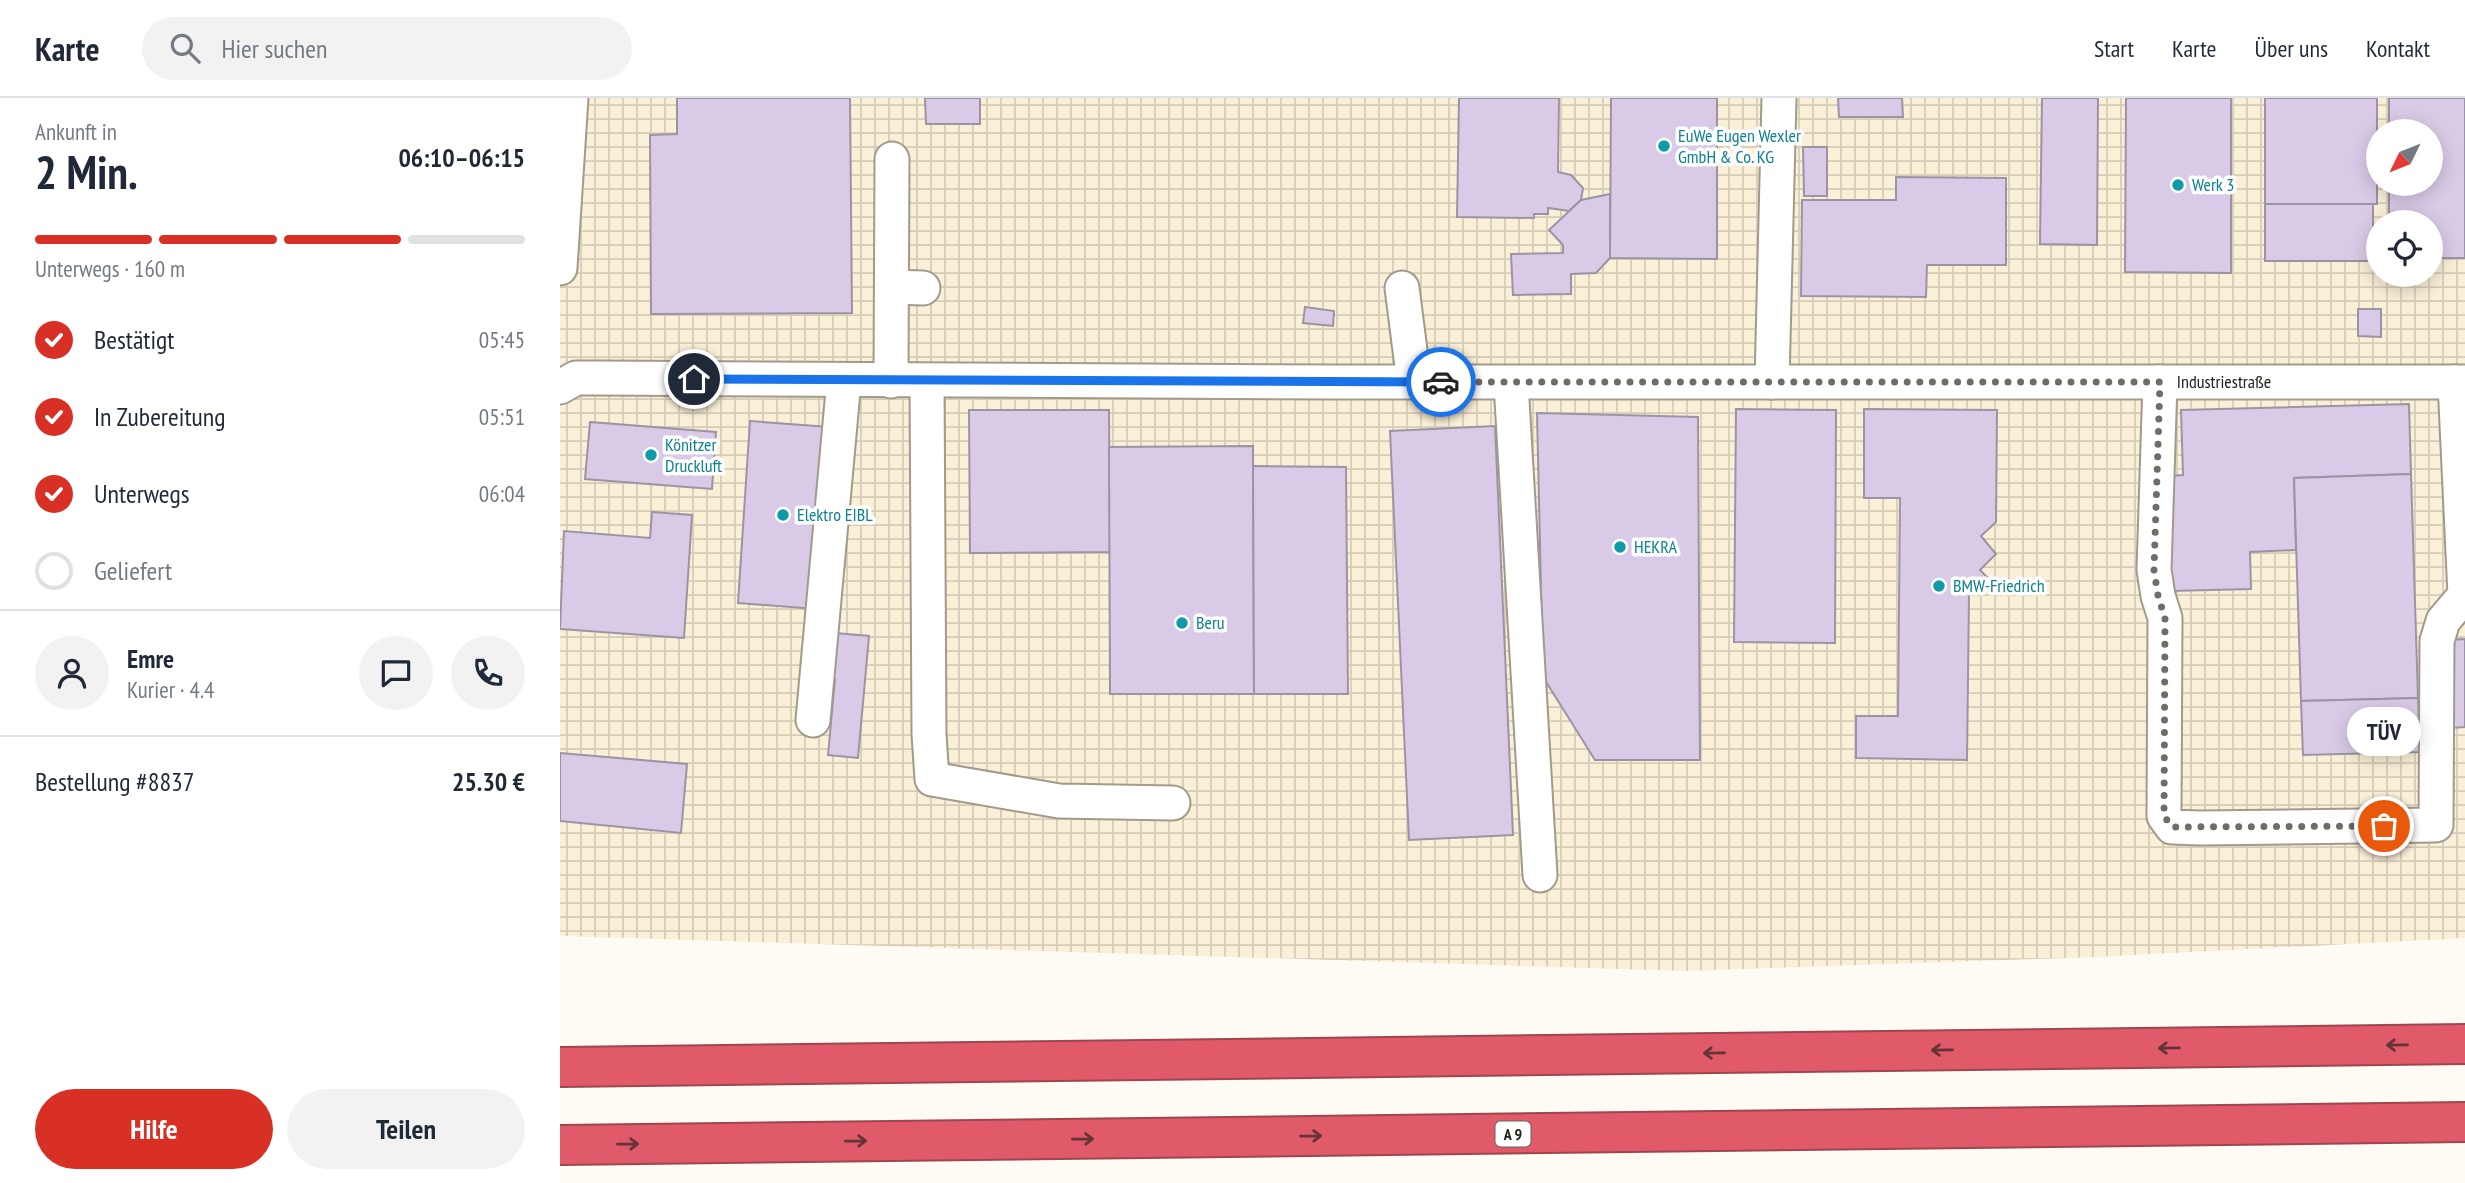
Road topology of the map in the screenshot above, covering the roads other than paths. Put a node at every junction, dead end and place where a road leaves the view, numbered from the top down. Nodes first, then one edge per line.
1 (571, 98) edge
2 (1779, 98) edge
3 (892, 159) dead end
4 (560, 268) edge
5 (1402, 289) dead end
6 (844, 380) junction
7 (891, 381) junction
8 (927, 381) junction
9 (1414, 382) junction
10 (1773, 382) junction
11 (2160, 382) junction
12 (2460, 382) edge
13 (1511, 383) junction
14 (560, 387) edge
15 (813, 720) dead end
16 (1173, 803) dead end
17 (1539, 875) dead end
18 (2465, 1044) edge
19 (560, 1067) edge
20 (2465, 1122) edge
21 (560, 1145) edge

1 - 4 street
2 - 10 street
3 - 7 street
5 - 9 street
6 - 7 street, Industriestraße
6 - 14 street, Industriestraße
6 - 15 street
7 - 8 street, Industriestraße
8 - 9 street, Industriestraße
8 - 16 street
9 - 13 street, Industriestraße
10 - 11 street, Industriestraße
10 - 13 street, Industriestraße
11 - 12 street, Industriestraße
11 - 12 street
13 - 17 street
18 -> 19 highway
21 -> 20 highway, A 9

